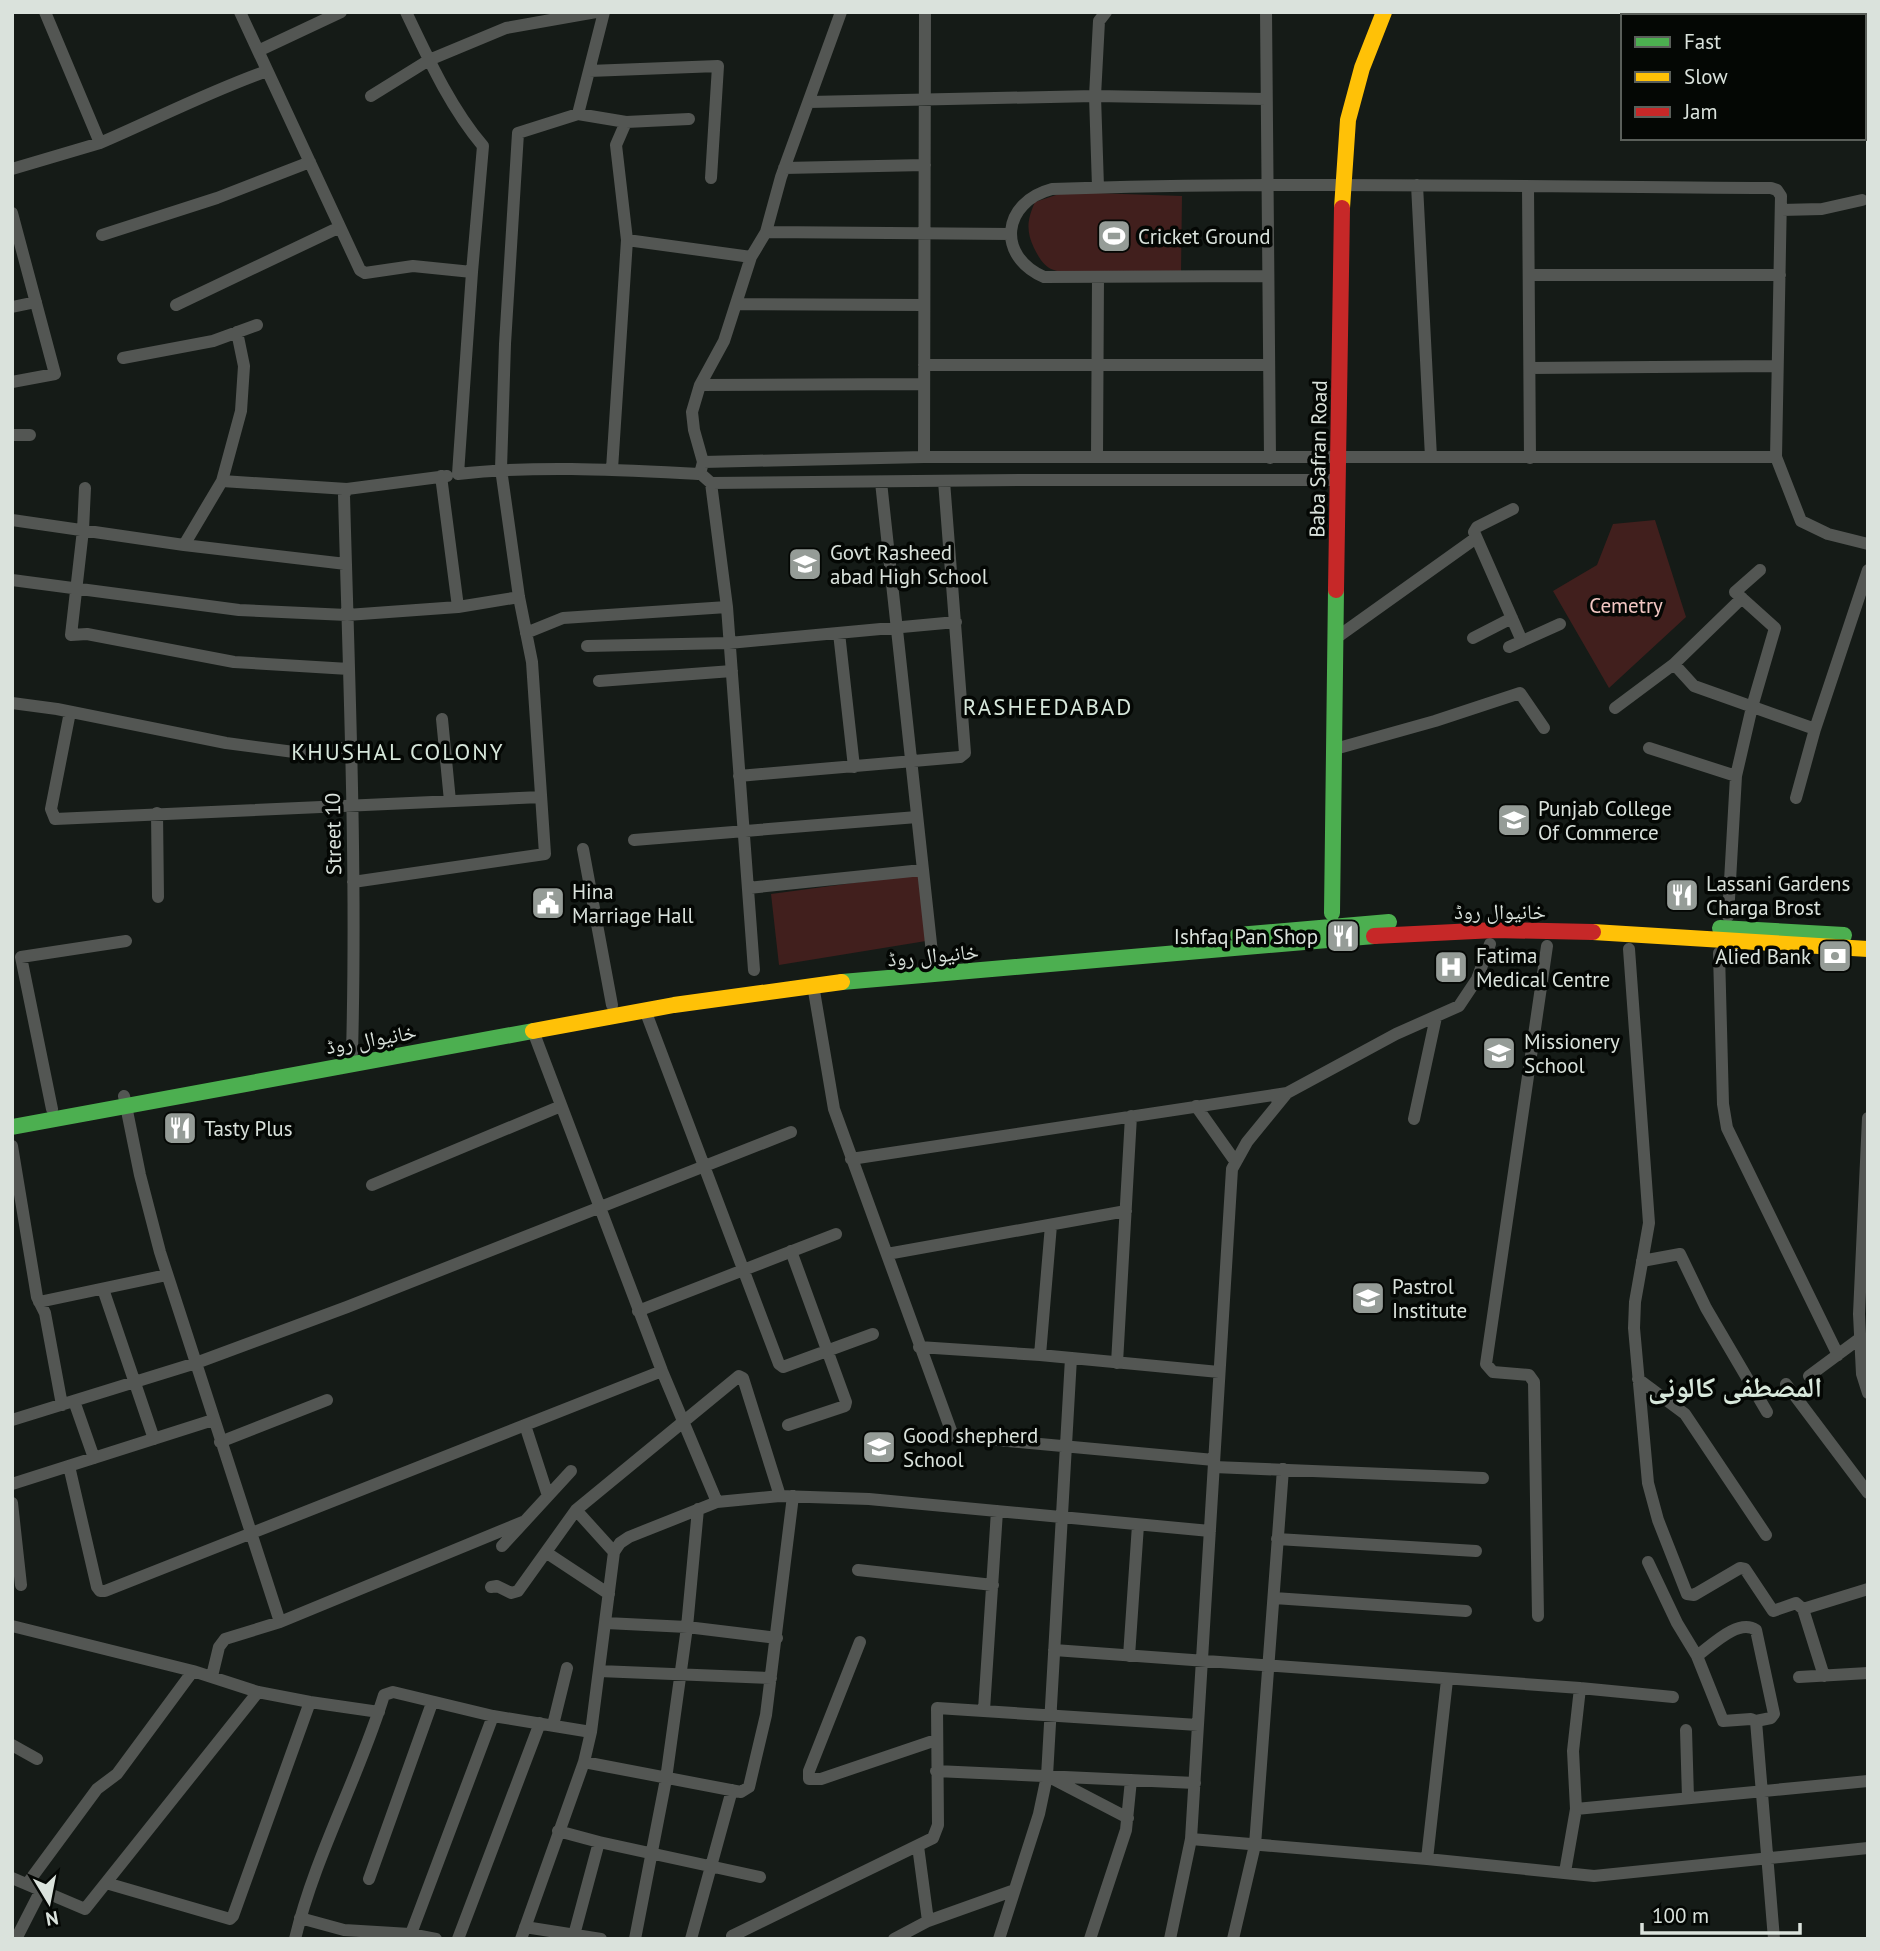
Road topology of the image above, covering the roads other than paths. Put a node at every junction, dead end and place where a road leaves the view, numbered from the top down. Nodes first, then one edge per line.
1 (45, 12) edge
2 (240, 12) edge
3 (341, 12) edge
4 (406, 12) edge
5 (596, 12) edge
6 (604, 12) edge
7 (841, 12) edge
8 (925, 12) edge
9 (1106, 12) edge
10 (1266, 12) edge
11 (1384, 12) edge
12 (258, 51) junction
13 (429, 60) junction
14 (267, 71) junction
15 (589, 71) junction
16 (371, 96) dead end
17 (1095, 96) junction
18 (924, 98) junction
19 (1266, 99) junction
20 (809, 102) junction
21 (578, 114) junction
22 (689, 119) dead end
23 (626, 122) junction
24 (100, 143) junction
25 (310, 162) junction
26 (925, 165) junction
27 (784, 168) junction
28 (12, 169) edge
29 (711, 178) dead end
30 (1342, 183) junction
31 (1417, 185) junction
32 (1267, 186) junction
33 (1098, 187) junction
34 (1528, 187) junction
35 (1862, 200) dead end
36 (1781, 210) junction
37 (12, 214) edge
38 (340, 227) junction
39 (766, 232) junction
40 (925, 233) junction
41 (1011, 234) junction
42 (102, 235) dead end
43 (627, 240) junction
44 (751, 257) junction
45 (472, 272) junction
46 (1529, 275) junction
47 (1780, 275) junction
48 (1268, 276) junction
49 (1098, 277) junction
50 (36, 302) junction
51 (176, 304) dead end
52 (736, 304) junction
53 (925, 304) junction
54 (12, 307) edge
55 (257, 325) dead end
56 (236, 332) junction
57 (123, 358) dead end
58 (1098, 364) junction
59 (924, 365) junction
60 (1269, 365) junction
61 (1777, 366) junction
62 (1530, 368) junction
63 (12, 382) edge
64 (700, 384) junction
65 (924, 384) junction
66 (12, 435) edge
67 (30, 435) dead end
68 (1339, 456) junction
69 (924, 457) junction
70 (1097, 457) junction
71 (1269, 457) junction
72 (1431, 457) junction
73 (1776, 457) junction
74 (1530, 458) junction
75 (702, 468) junction
76 (501, 469) junction
77 (612, 469) junction
78 (458, 474) junction
79 (441, 477) junction
80 (1339, 480) junction
81 (222, 481) junction
82 (944, 481) junction
83 (881, 482) junction
84 (711, 484) junction
85 (85, 488) dead end
86 (346, 489) junction
87 (1513, 509) dead end
88 (12, 520) edge
89 (83, 530) junction
90 (1476, 538) junction
91 (1868, 544) edge
92 (184, 545) junction
93 (346, 564) junction
94 (1760, 570) dead end
95 (1868, 570) edge
96 (12, 580) edge
97 (75, 588) junction
98 (519, 597) junction
99 (1742, 598) junction
100 (458, 607) junction
101 (727, 607) junction
102 (347, 615) junction
103 (1512, 618) junction
104 (956, 622) junction
105 (1560, 624) dead end
106 (897, 627) junction
107 (526, 633) junction
108 (839, 633) junction
109 (1336, 638) junction
110 (1474, 638) dead end
111 (1522, 641) junction
112 (729, 643) junction
113 (587, 646) dead end
114 (1509, 647) dead end
115 (1674, 664) junction
116 (349, 669) junction
117 (732, 671) junction
118 (598, 681) dead end
119 (12, 703) edge
120 (1752, 707) junction
121 (1615, 708) dead end
122 (70, 712) junction
123 (442, 719) dead end
124 (1544, 728) dead end
125 (1815, 729) junction
126 (351, 746) junction
127 (1649, 748) dead end
128 (1335, 749) junction
129 (911, 762) junction
130 (854, 766) junction
131 (739, 776) junction
132 (1736, 776) junction
133 (541, 797) junction
134 (1796, 798) dead end
135 (450, 801) junction
136 (351, 807) junction
137 (157, 813) junction
138 (917, 817) junction
139 (744, 831) junction
140 (634, 840) dead end
141 (583, 849) dead end
142 (922, 870) junction
143 (353, 882) junction
144 (748, 888) junction
145 (158, 897) dead end
146 (1332, 913) dead end
147 (1728, 916) dead end
148 (1868, 936) edge
149 (126, 941) dead end
150 (1490, 944) dead end
151 (1547, 946) dead end
152 (1629, 949) dead end
153 (1868, 949) edge
154 (932, 953) dead end
155 (1719, 953) dead end
156 (754, 970) dead end
157 (813, 985) junction
158 (612, 1005) junction
159 (645, 1010) junction
160 (1436, 1017) junction
161 (533, 1031) junction
162 (352, 1053) junction
163 (1287, 1093) junction
164 (125, 1101) junction
165 (561, 1106) junction
166 (1196, 1106) junction
167 (52, 1109) junction
168 (12, 1116) edge
169 (1131, 1116) junction
170 (1868, 1118) edge
171 (1414, 1119) dead end
172 (12, 1127) edge
173 (791, 1132) dead end
174 (12, 1146) edge
175 (852, 1159) junction
176 (1235, 1161) junction
177 (704, 1166) junction
178 (372, 1185) dead end
179 (599, 1208) junction
180 (1126, 1211) junction
181 (1051, 1225) junction
182 (836, 1234) dead end
183 (791, 1251) junction
184 (887, 1254) junction
185 (1642, 1261) junction
186 (743, 1270) junction
187 (167, 1275) junction
188 (103, 1289) junction
189 (40, 1302) junction
190 (638, 1311) junction
191 (873, 1334) dead end
192 (1859, 1339) junction
193 (919, 1347) junction
194 (827, 1350) junction
195 (1838, 1354) junction
196 (1040, 1355) junction
197 (1071, 1358) junction
198 (196, 1363) junction
199 (1117, 1363) junction
200 (662, 1371) junction
201 (1219, 1372) junction
202 (1809, 1376) dead end
203 (1638, 1379) junction
204 (133, 1383) junction
205 (1786, 1384) dead end
206 (1868, 1392) edge
207 (327, 1400) dead end
208 (68, 1403) junction
209 (1767, 1412) dead end
210 (12, 1420) edge
211 (213, 1420) junction
212 (684, 1420) junction
213 (788, 1425) dead end
214 (525, 1426) junction
215 (153, 1439) junction
216 (220, 1442) junction
217 (1066, 1447) junction
218 (94, 1458) junction
219 (1214, 1463) junction
220 (69, 1466) junction
221 (1283, 1469) junction
222 (571, 1471) dead end
223 (1483, 1478) dead end
224 (12, 1484) edge
225 (1868, 1493) edge
226 (548, 1496) junction
227 (787, 1496) junction
228 (718, 1502) junction
229 (12, 1503) edge
230 (698, 1509) junction
231 (576, 1510) junction
232 (997, 1511) junction
233 (1062, 1518) junction
234 (525, 1521) junction
235 (1138, 1525) junction
236 (1210, 1531) junction
237 (250, 1534) junction
238 (1766, 1535) dead end
239 (1277, 1539) junction
240 (502, 1546) dead end
241 (1476, 1551) dead end
242 (614, 1552) junction
243 (547, 1553) junction
244 (1648, 1562) dead end
245 (858, 1570) dead end
246 (21, 1585) dead end
247 (993, 1585) junction
248 (491, 1587) dead end
249 (1868, 1589) edge
250 (609, 1594) junction
251 (1274, 1598) junction
252 (1803, 1609) junction
253 (1466, 1611) dead end
254 (1538, 1616) dead end
255 (280, 1622) junction
256 (606, 1623) junction
257 (12, 1626) edge
258 (687, 1628) junction
259 (777, 1637) junction
260 (860, 1642) dead end
261 (1054, 1650) junction
262 (1129, 1656) junction
263 (1697, 1656) junction
264 (1202, 1661) junction
265 (1268, 1666) junction
266 (567, 1668) dead end
267 (194, 1671) junction
268 (599, 1671) junction
269 (1868, 1673) edge
270 (679, 1674) junction
271 (212, 1676) junction
272 (1824, 1676) junction
273 (1799, 1677) dead end
274 (771, 1678) junction
275 (1447, 1680) junction
276 (1580, 1688) junction
277 (258, 1692) junction
278 (1673, 1697) dead end
279 (310, 1702) junction
280 (432, 1703) junction
281 (984, 1710) junction
282 (379, 1712) junction
283 (1050, 1714) junction
284 (493, 1716) junction
285 (1756, 1721) junction
286 (547, 1724) junction
287 (1198, 1725) junction
288 (1686, 1730) dead end
289 (591, 1732) junction
290 (936, 1740) junction
291 (12, 1745) edge
292 (37, 1759) dead end
293 (584, 1762) junction
294 (936, 1771) junction
295 (1047, 1776) junction
296 (666, 1779) junction
297 (1131, 1780) junction
298 (1868, 1781) edge
299 (1195, 1783) junction
300 (732, 1790) junction
301 (1762, 1791) junction
302 (1688, 1798) junction
303 (1576, 1809) junction
304 (1128, 1818) junction
305 (558, 1831) junction
306 (1191, 1839) junction
307 (599, 1842) junction
308 (1255, 1845) junction
309 (918, 1846) junction
310 (1868, 1848) edge
311 (651, 1854) junction
312 (1768, 1858) junction
313 (1427, 1859) junction
314 (710, 1868) junction
315 (1565, 1872) junction
316 (760, 1877) dead end
317 (12, 1878) edge
318 (369, 1879) dead end
319 (106, 1883) junction
320 (27, 1884) junction
321 (41, 1890) junction
322 (1013, 1891) junction
323 (300, 1918) junction
324 (929, 1921) junction
325 (523, 1933) edge
326 (574, 1934) junction
327 (410, 1936) edge
328 (732, 1936) dead end
329 (16, 1939) edge
330 (295, 1939) edge
331 (436, 1939) edge
332 (458, 1939) edge
333 (601, 1939) edge
334 (635, 1939) edge
335 (691, 1939) edge
336 (894, 1939) edge
337 (999, 1939) edge
338 (1090, 1939) edge
339 (1170, 1939) edge
340 (1233, 1939) edge
341 (1774, 1939) edge

1 - 24 street
2 - 12 street
3 - 12 street
4 - 13 street
5 - 13 street
6 - 15 street
7 - 20 street
8 - 18 street
9 - 17 street
10 - 19 street
11 - 30 main road, Baba Safran Road
12 - 14 street
13 - 16 street
13 - 45 street
14 - 24 street
14 - 25 street
15 - 21 street
15 - 29 street
17 - 18 street
17 - 19 street
17 - 33 street
18 - 20 street
18 - 26 street
19 - 32 street
20 - 27 street
21 - 23 street
21 - 76 street
22 - 23 street
23 - 43 street
24 - 28 street
25 - 38 street
25 - 42 street
26 - 27 street
26 - 40 street
27 - 39 street
30 - 31 street
30 - 32 street
30 - 68 main road, Baba Safran Road
31 - 34 street
31 - 72 street
32 - 33 street
32 - 48 street
33 - 41 street
34 - 36 street
34 - 46 street
35 - 36 street
36 - 47 street
37 - 50 street
38 - 45 street
38 - 51 street
39 - 40 street
39 - 44 street
40 - 41 street
40 - 53 street
41 - 49 street
43 - 44 street
43 - 77 street
44 - 52 street
45 - 78 street
46 - 47 street
46 - 62 street
47 - 61 street
48 - 49 street
48 - 60 street
49 - 58 street
50 - 54 street
50 - 63 street
52 - 53 street
52 - 64 street
53 - 59 street
55 - 56 street
56 - 57 street
56 - 81 street
58 - 59 street
58 - 60 street
58 - 70 street
59 - 65 street
60 - 71 street
61 - 62 street
61 - 73 street
62 - 74 street
64 - 65 street
64 - 75 street
65 - 69 street
66 - 67 street
68 - 71 street
68 - 72 street
68 - 80 main road, Baba Safran Road
69 - 70 street
69 - 75 street
70 - 71 street
72 - 74 street
73 - 74 street
73 - 91 street
75 - 77 street
75 - 84 street
76 - 77 street
76 - 78 street
76 - 98 street
78 - 79 street
79 - 86 street
79 - 100 street
80 - 82 street
80 - 109 main road, Baba Safran Road
81 - 86 street
81 - 92 street
82 - 83 street
82 - 104 street
83 - 84 street
83 - 106 street
84 - 101 street
85 - 89 street
86 - 93 street, Street 10
87 - 90 street
88 - 89 street
89 - 92 street
89 - 97 street
90 - 103 street
90 - 109 street
92 - 93 street
93 - 102 street, Street 10
94 - 99 street
95 - 125 street
96 - 97 street
97 - 102 street
97 - 116 street
98 - 100 street
98 - 107 street
99 - 115 street
99 - 120 street
100 - 102 street
101 - 107 street
101 - 112 street
102 - 116 street, Street 10
103 - 110 street
103 - 111 street
104 - 106 street
104 - 129 street
105 - 111 street
106 - 108 street
106 - 129 street
107 - 133 street
108 - 112 street
108 - 130 street
109 - 128 main road, Baba Safran Road
111 - 114 street
112 - 113 street
112 - 117 street
115 - 120 street
115 - 121 street
116 - 126 street, Street 10
117 - 118 street
117 - 131 street
119 - 122 street
120 - 125 street
120 - 132 street
122 - 126 street
122 - 137 street
123 - 135 street
124 - 128 street
125 - 134 street
126 - 136 street, Street 10
127 - 132 street
128 - 146 main road, Baba Safran Road
129 - 130 street
129 - 138 street
130 - 131 street
131 - 139 street
132 - 147 street
133 - 135 street
133 - 143 street
135 - 136 street
136 - 137 street
136 - 143 street, Street 10
137 - 145 street
138 - 139 street
138 - 142 street
139 - 140 street
139 - 144 street
141 - 158 street
142 - 144 street
142 - 154 street
143 - 162 street, Street 10
144 - 156 street
148 - 158 main road, خانیوال روڈ
149 - 167 street
150 - 160 street
151 - 254 street
152 - 185 street
153 - 157 main road, خانیوال روڈ
155 - 195 street
157 - 159 main road, خانیوال روڈ
157 - 175 street
158 - 162 main road, خانیوال روڈ
159 - 161 main road, خانیوال روڈ
159 - 177 street
160 - 163 street
160 - 171 street
161 - 164 main road, خانیوال روڈ
161 - 165 street
162 - 164 main road, خانیوال روڈ
163 - 166 street
163 - 176 street
164 - 167 main road, خانیوال روڈ
164 - 172 main road, خانیوال روڈ
164 - 187 street
165 - 178 street
165 - 179 street
166 - 169 street
166 - 176 street
167 - 168 main road, خانیوال روڈ
169 - 175 street
169 - 180 street
170 - 192 street
173 - 177 street
174 - 189 street
175 - 184 street
176 - 201 street
177 - 179 street
177 - 186 street
179 - 190 street
179 - 198 street
180 - 181 street
180 - 199 street
181 - 184 street
181 - 196 street
182 - 183 street
183 - 186 street
183 - 194 street
184 - 193 street
185 - 203 street
185 - 209 street
186 - 190 street
186 - 194 street
187 - 188 street
187 - 198 street
188 - 189 street
188 - 204 street
189 - 208 street
190 - 200 street
191 - 194 street
192 - 195 street
192 - 206 street
193 - 196 street
193 - 217 street
194 - 213 street
195 - 202 street
196 - 197 street
197 - 199 street
197 - 217 street
198 - 204 street
198 - 211 street
199 - 201 street
200 - 212 street
200 - 214 street
201 - 219 street
203 - 238 street
203 - 252 street
204 - 208 street
204 - 215 street
205 - 225 street
207 - 216 street
208 - 210 street
208 - 218 street
211 - 215 street
211 - 216 street
212 - 227 street
212 - 228 street
212 - 231 street
214 - 226 street
214 - 237 street
215 - 218 street
216 - 237 street
217 - 219 street
217 - 233 street
218 - 220 street
219 - 221 street
219 - 236 street
220 - 224 street
220 - 237 street
221 - 223 street
221 - 239 street
222 - 226 street
226 - 234 street
227 - 228 street
227 - 232 street
227 - 259 street
228 - 230 street
229 - 246 street
230 - 242 street
230 - 258 street
231 - 242 street
231 - 243 street
232 - 233 street
232 - 247 street
233 - 235 street
233 - 261 street
234 - 240 street
234 - 255 street
235 - 236 street
235 - 262 street
236 - 264 street
237 - 255 street
239 - 241 street
239 - 251 street
242 - 250 street
243 - 248 street
243 - 250 street
244 - 263 street
245 - 247 street
247 - 281 street
249 - 252 street
250 - 256 street
251 - 253 street
251 - 265 street
252 - 272 street
255 - 271 street
256 - 258 street
256 - 268 street
257 - 267 street
258 - 259 street
258 - 270 street
259 - 274 street
260 - 290 street
261 - 262 street
261 - 283 street
262 - 264 street
263 - 285 street
263 - 285 street
264 - 265 street
264 - 287 street
265 - 275 street
265 - 308 street
266 - 286 street
267 - 271 street
267 - 320 street
268 - 270 street
268 - 289 street
269 - 272 street
270 - 274 street
270 - 296 street
271 - 277 street
272 - 273 street
274 - 300 street
275 - 276 street
275 - 313 street
276 - 278 street
276 - 303 street
277 - 279 street
277 - 319 street
279 - 282 street
279 - 319 street
280 - 282 street
280 - 284 street
280 - 318 street
281 - 283 street
281 - 290 street
282 - 323 street
283 - 287 street
283 - 295 street
284 - 286 street
284 - 327 street
285 - 301 street
286 - 289 street
286 - 332 street
287 - 299 street
288 - 302 street
289 - 293 street
290 - 294 street
291 - 292 street
293 - 296 street
293 - 305 street
294 - 295 street
294 - 309 street
295 - 297 street
295 - 304 street
295 - 322 street
296 - 300 street
296 - 311 street
297 - 299 street
297 - 304 street
298 - 301 street
299 - 306 street
300 - 314 street
301 - 302 street
301 - 312 street
302 - 303 street
303 - 315 street
304 - 338 street
305 - 307 street
305 - 325 street
306 - 308 street
306 - 339 street
307 - 311 street
307 - 326 street
308 - 313 street
308 - 340 street
309 - 324 street
309 - 328 street
310 - 312 street
311 - 314 street
311 - 334 street
312 - 315 street
312 - 341 street
313 - 315 street
314 - 316 street
314 - 335 street
317 - 320 street
319 - 321 street
320 - 321 street
321 - 329 street
322 - 324 street
322 - 337 street
323 - 327 street
323 - 330 street
324 - 336 street
325 - 326 street
326 - 333 street
327 - 331 street

